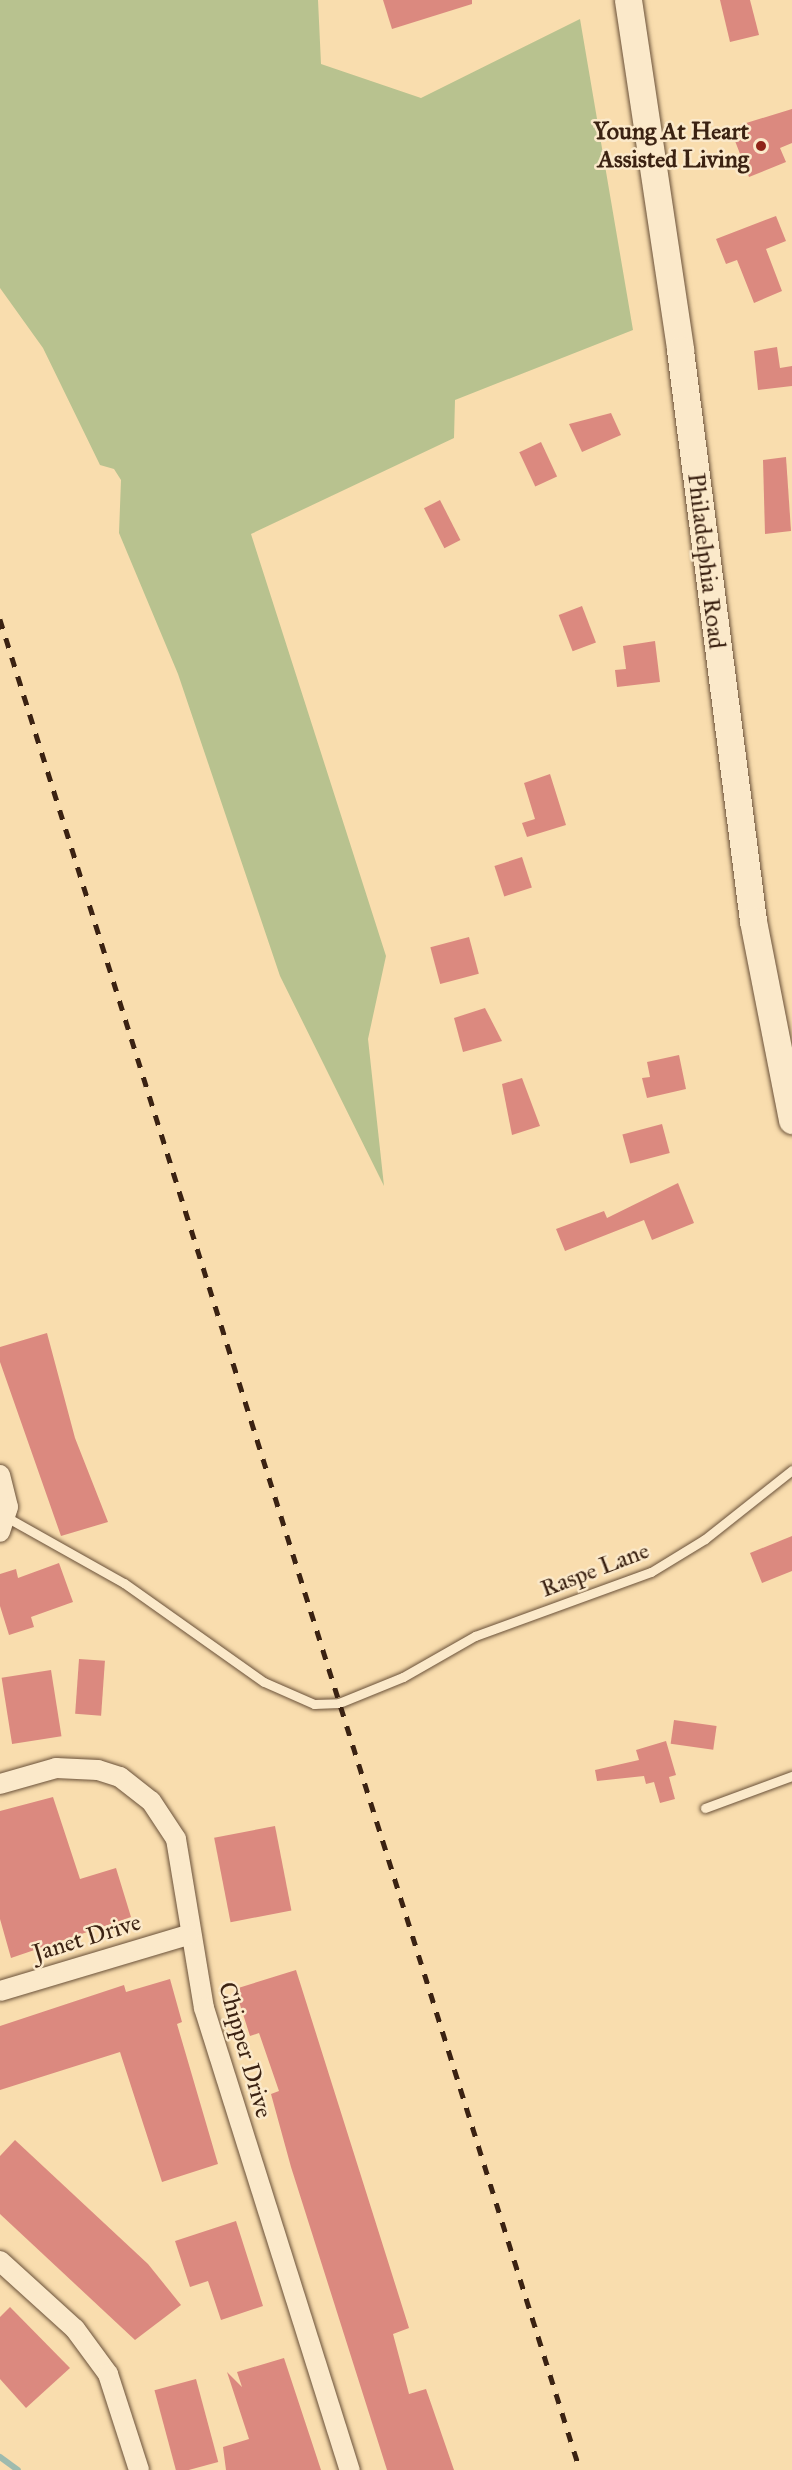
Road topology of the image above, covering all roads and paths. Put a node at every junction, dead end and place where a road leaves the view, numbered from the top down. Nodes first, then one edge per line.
1 (628, 0) edge
2 (792, 1120) edge
3 (792, 1470) edge
4 (0, 1475) edge
5 (4, 1525) edge
6 (792, 1776) edge
7 (0, 1784) edge
8 (705, 1808) dead end
9 (188, 1935) junction
10 (0, 1990) edge
11 (0, 2261) edge
12 (140, 2470) edge
13 (350, 2470) edge

1 - 2 main road, Philadelphia Road
3 - 5 lane, Raspe Lane
4 - 5 street
6 - 8 lane
7 - 9 street, Chipper Drive
9 - 10 street, Janet Drive
9 - 13 street, Chipper Drive
11 - 12 street

